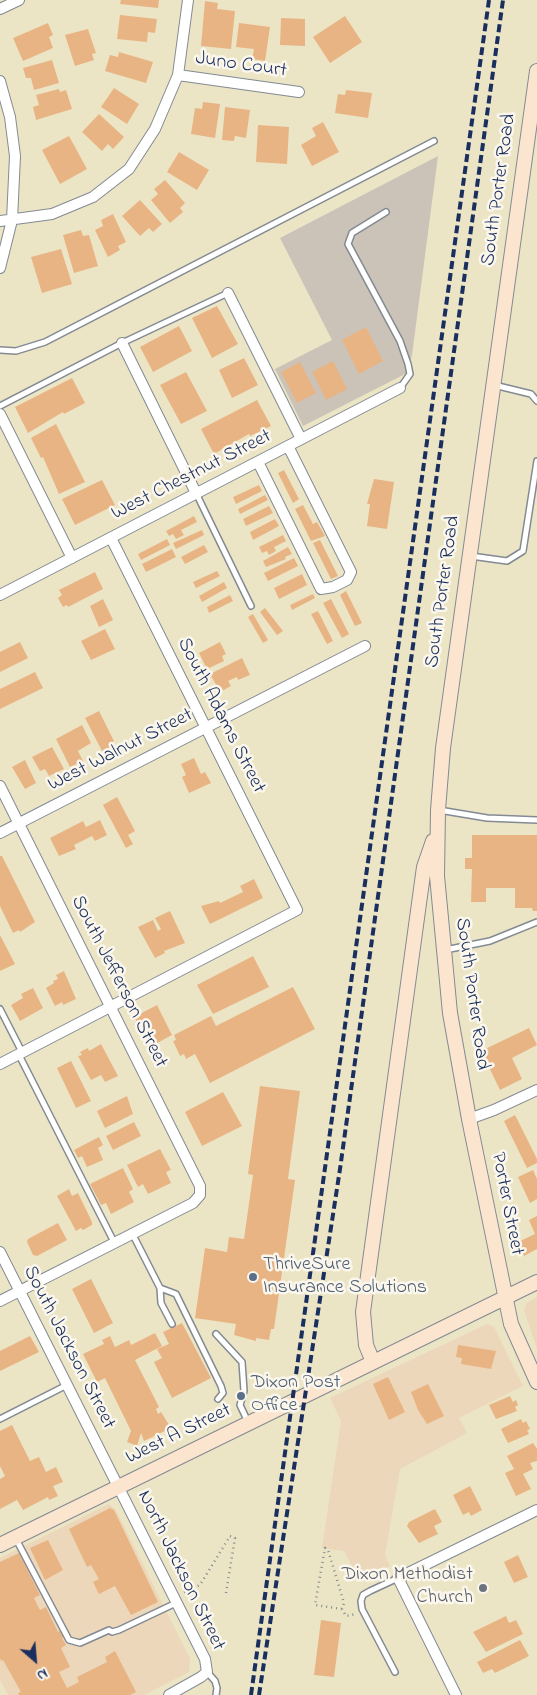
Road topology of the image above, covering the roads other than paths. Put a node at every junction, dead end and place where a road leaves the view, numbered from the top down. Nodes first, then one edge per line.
1 (19, 0) edge
2 (188, 0) edge
3 (0, 10) edge
4 (537, 71) edge
5 (178, 75) junction
6 (0, 81) edge
7 (299, 92) dead end
8 (434, 141) dead end
9 (386, 212) dead end
10 (12, 220) junction
11 (0, 222) edge
12 (0, 268) edge
13 (228, 293) joint
14 (122, 343) junction
15 (0, 350) edge
16 (494, 385) junction
17 (400, 388) joint
18 (537, 401) edge
19 (0, 406) edge
20 (0, 414) edge
21 (300, 439) junction
22 (288, 446) junction
23 (537, 460) edge
24 (258, 462) junction
25 (196, 493) junction
26 (111, 538) junction
27 (469, 556) junction
28 (72, 558) junction
29 (0, 595) edge
30 (251, 606) dead end
31 (365, 646) dead end
32 (206, 728) junction
33 (0, 786) edge
34 (438, 810) junction
35 (537, 820) edge
36 (19, 823) junction
37 (437, 829) junction
38 (0, 833) edge
39 (537, 922) edge
40 (443, 950) junction
41 (112, 1008) junction
42 (0, 1009) edge
43 (20, 1054) junction
44 (0, 1064) edge
45 (537, 1090) edge
46 (469, 1119) junction
47 (132, 1233) junction
48 (114, 1242) junction
49 (0, 1252) edge
50 (537, 1282) edge
51 (160, 1288) junction
52 (20, 1292) junction
53 (504, 1297) junction
54 (0, 1301) edge
55 (172, 1324) dead end
56 (216, 1334) dead end
57 (372, 1362) junction
58 (537, 1382) edge
59 (67, 1385) junction
60 (218, 1399) dead end
61 (0, 1419) edge
62 (248, 1423) junction
63 (118, 1486) junction
64 (537, 1510) edge
65 (15, 1538) junction
66 (0, 1545) edge
67 (398, 1578) junction
68 (175, 1600) junction
69 (207, 1672) junction
70 (395, 1672) dead end
71 (169, 1695) edge
72 (216, 1695) edge
73 (456, 1695) edge

1 - 3 street
2 - 5 street
4 - 16 street, South Porter Road
5 - 7 street, Juno Court
5 - 10 street
6 - 10 street
8 - 15 lane
9 - 17 lane
10 - 11 street
10 - 12 street
13 - 14 lane
13 - 21 street
14 - 19 lane
14 - 25 street
16 - 18 lane
16 - 27 street, South Porter Road
17 - 21 street, West Chestnut Street
20 - 28 street
21 - 22 street, West Chestnut Street
22 - 24 street, West Chestnut Street
22 - 24 street
23 - 27 lane
24 - 25 street, West Chestnut Street
25 - 26 street, West Chestnut Street
25 - 30 lane
26 - 28 street, West Chestnut Street
26 - 32 street, South Adams Street
27 - 34 street, South Porter Road
28 - 29 street, West Chestnut Street
31 - 32 street, West Walnut Street
32 - 36 street, West Walnut Street
32 - 41 street, South Adams Street
33 - 36 street, South Jefferson Street
34 - 35 lane
34 - 37 street, South Porter Road
36 - 38 street, West Walnut Street
36 - 41 street, South Jefferson Street
37 - 40 street, South Porter Road
37 - 57 street
39 - 40 lane
40 - 46 street, South Porter Road
41 - 43 street
41 - 47 street, South Jefferson Street
42 - 43 lane
43 - 44 street
43 - 48 lane
45 - 46 street
46 - 53 street, Porter Street
47 - 48 street
47 - 51 lane
48 - 52 street
49 - 52 street, South Jackson Street
50 - 53 street, West A Street
51 - 55 lane
51 - 60 lane
52 - 54 street
52 - 59 street, South Jackson Street
53 - 57 street, West A Street
53 - 58 street, Porter Street
56 - 62 lane
57 - 62 street, West A Street
59 - 61 lane
59 - 63 street, South Jackson Street
62 - 63 street, West A Street
63 - 65 street, West A Street
63 - 68 street, North Jackson Street
64 - 67 street
65 - 66 street, West A Street
65 - 68 lane
67 - 70 lane
67 - 73 street
68 - 69 street, North Jackson Street
69 - 71 street
69 - 72 lane

